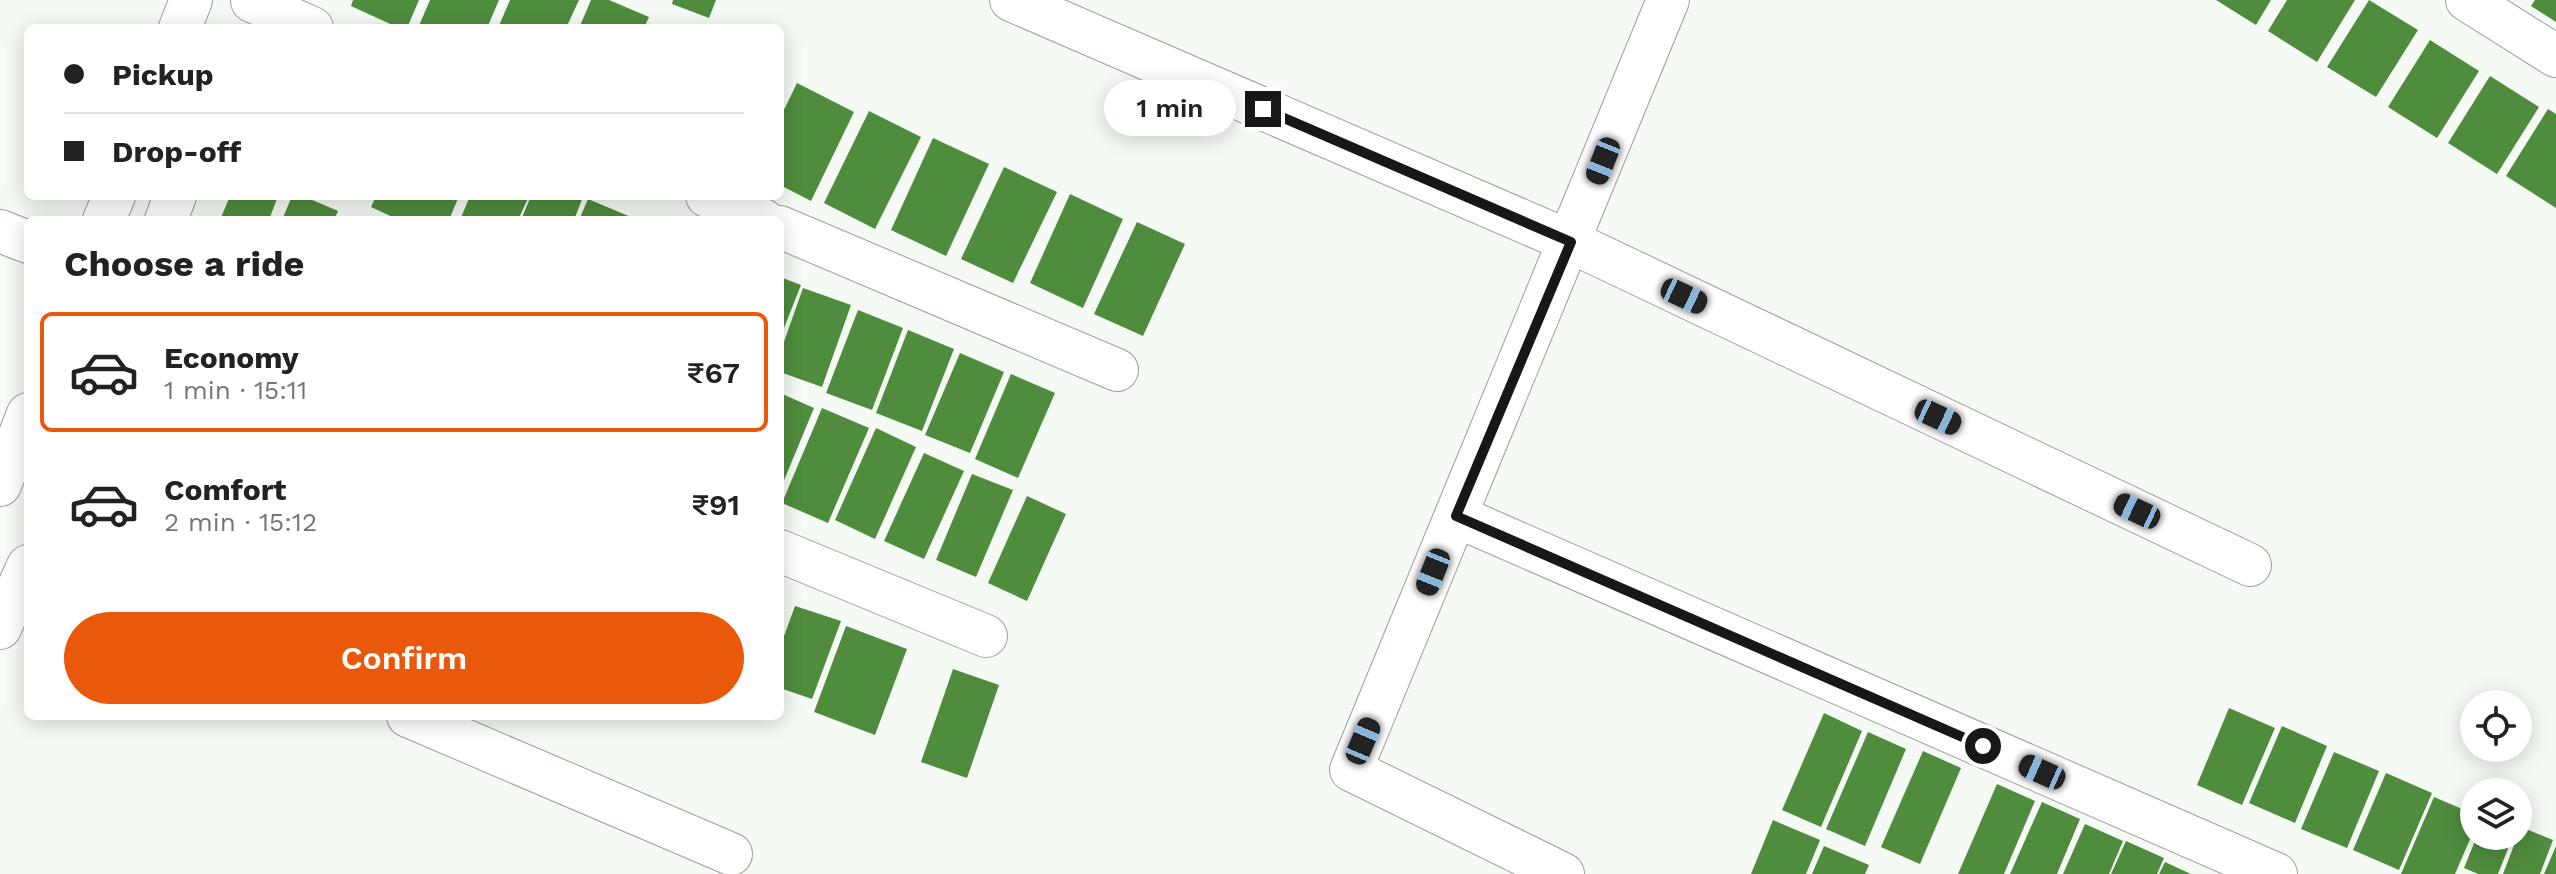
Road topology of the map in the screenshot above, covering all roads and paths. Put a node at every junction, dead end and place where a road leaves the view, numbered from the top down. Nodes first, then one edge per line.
1 (191, 0) edge
2 (252, 0) edge
3 (1011, 0) edge
4 (1668, 0) edge
5 (2467, 0) edge
6 (182, 24) edge
7 (243, 24) edge
8 (303, 24) edge
9 (2556, 56) edge
10 (716, 200) edge
11 (754, 216) edge
12 (784, 229) edge
13 (0, 231) edge
14 (24, 240) edge
15 (1571, 242) junction
16 (1117, 370) dead end
17 (24, 424) edge
18 (0, 485) edge
19 (1456, 516) junction
20 (784, 553) edge
21 (2250, 565) dead end
22 (24, 575) edge
23 (0, 628) edge
24 (986, 636) dead end
25 (417, 720) edge
26 (731, 854) dead end
27 (1563, 874) edge
28 (2276, 874) edge

1 - 6 street
2 - 7 street
2 - 8 street
3 - 15 street
4 - 15 street
5 - 9 street
10 - 11 street
12 - 16 street
13 - 14 street
15 - 19 street
15 - 21 street
17 - 18 street
19 - 27 street
19 - 28 street
20 - 24 street
22 - 23 street
25 - 26 street

